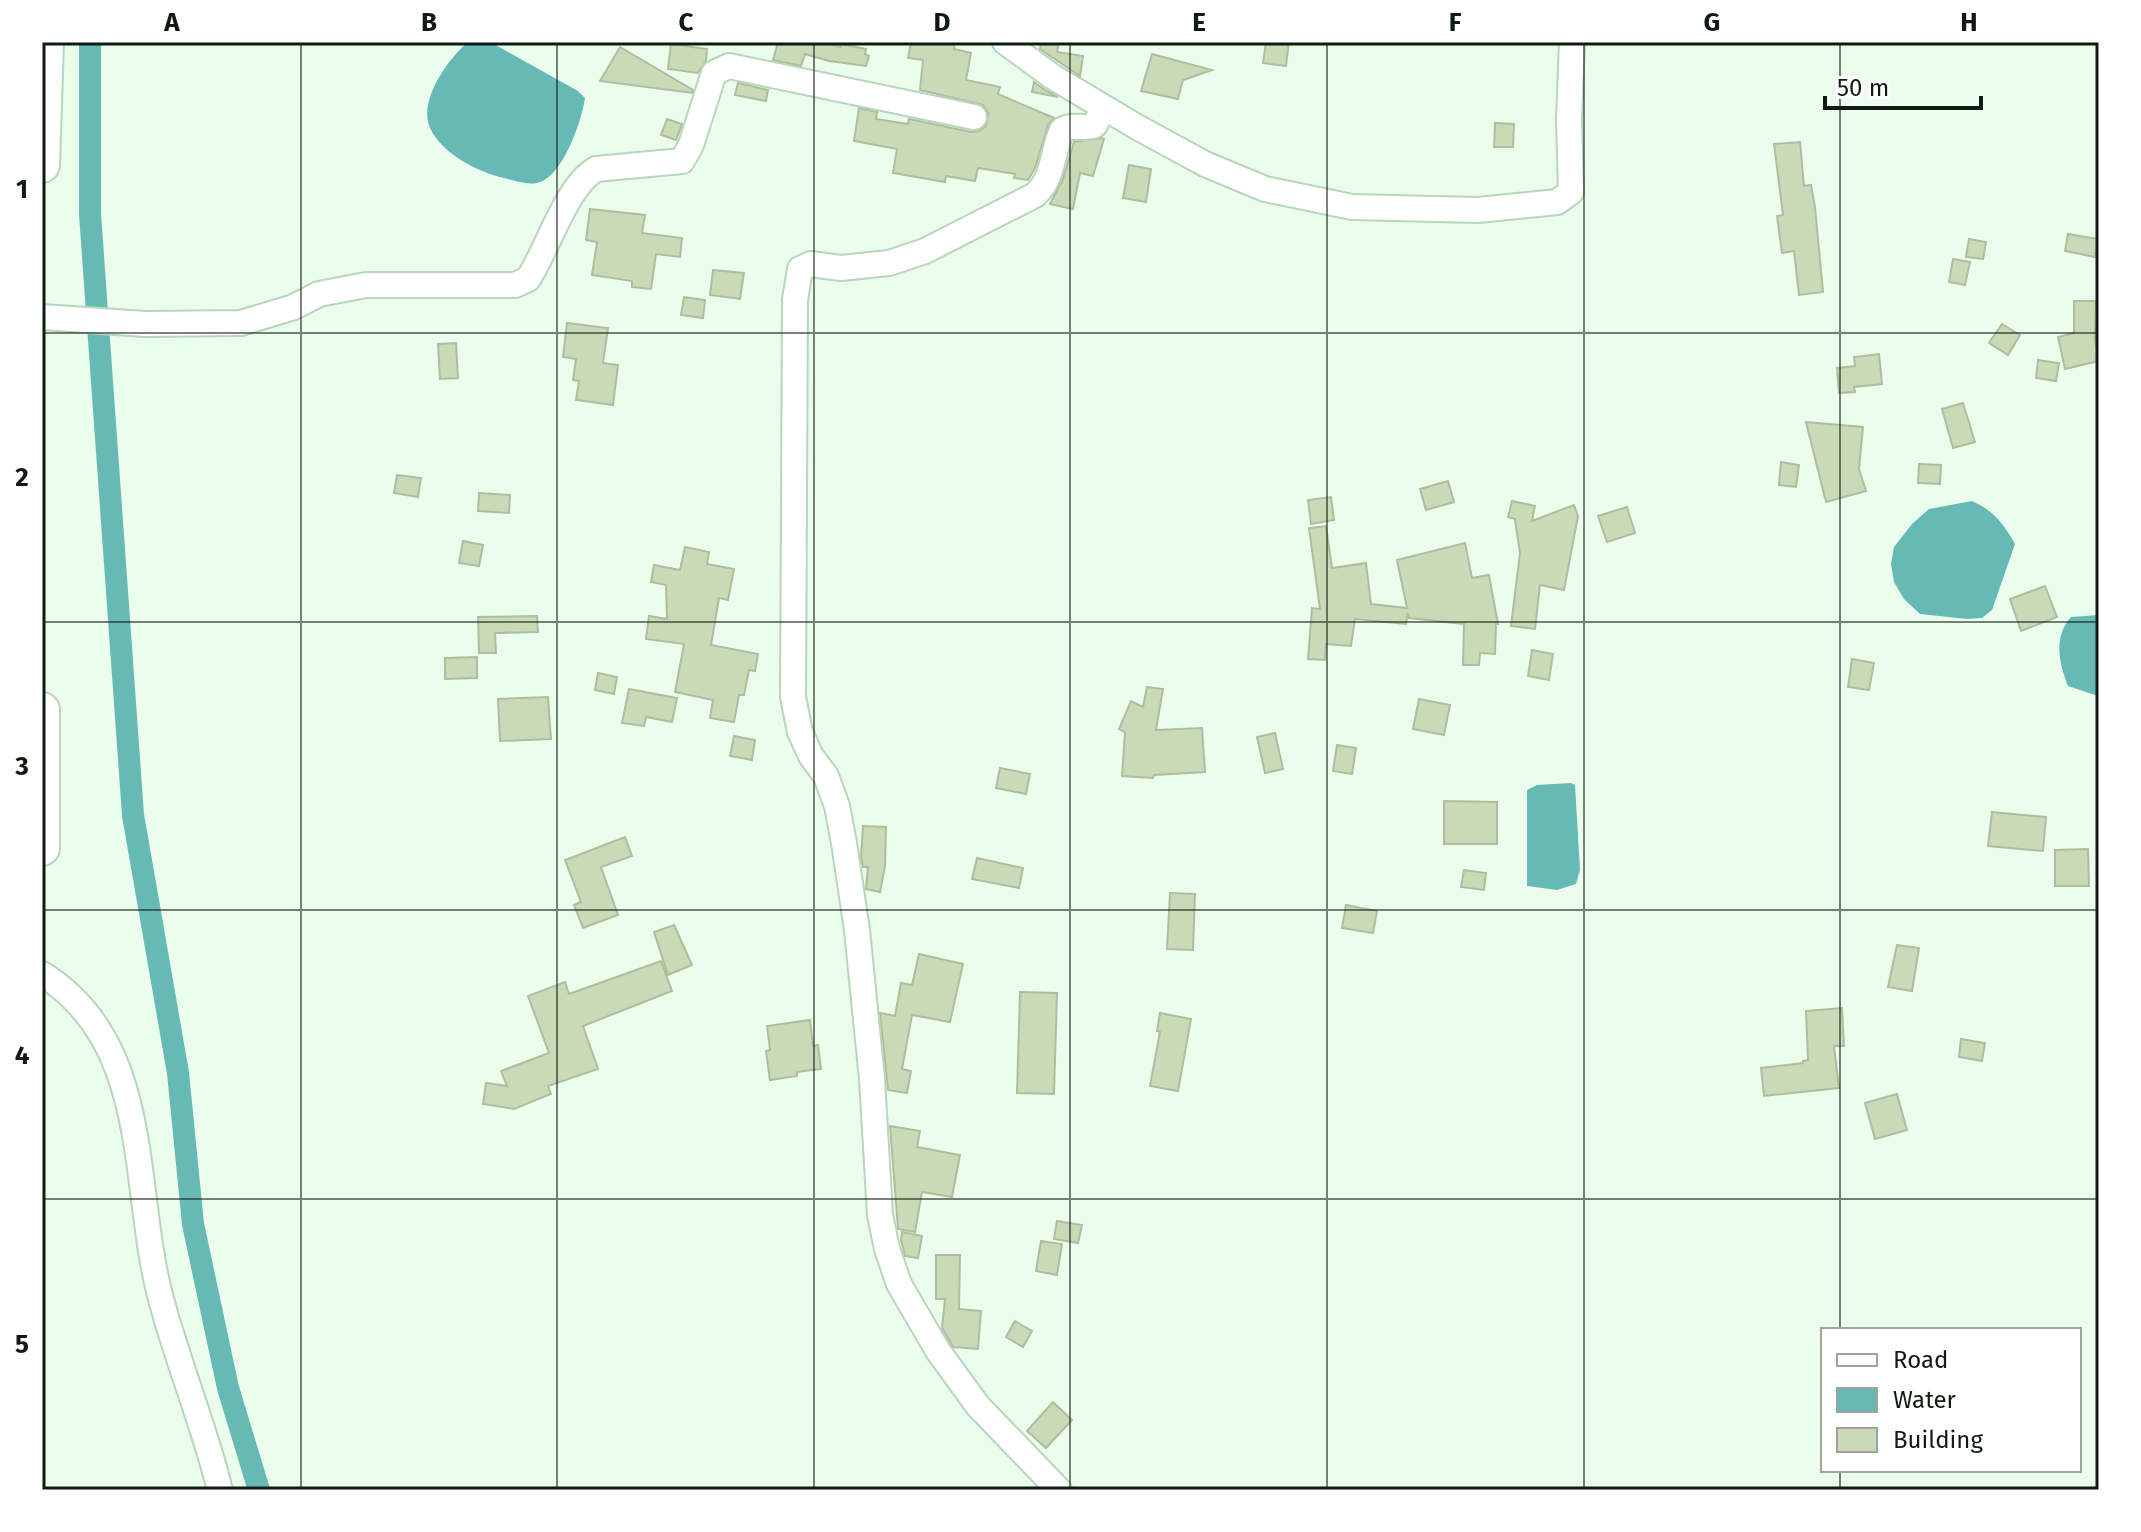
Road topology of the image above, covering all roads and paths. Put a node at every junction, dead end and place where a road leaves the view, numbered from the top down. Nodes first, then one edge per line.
1 (46, 42) edge
2 (1005, 42) edge
3 (1572, 42) edge
4 (1103, 108) junction
5 (974, 117) dead end
6 (42, 165) edge
7 (42, 317) edge
8 (42, 710) edge
9 (42, 848) edge
10 (42, 974) edge
11 (220, 1490) edge
12 (1059, 1490) edge

1 - 6 main road
2 - 4 street
3 - 4 street
4 - 12 street
5 - 7 street
8 - 9 main road
10 - 11 street

